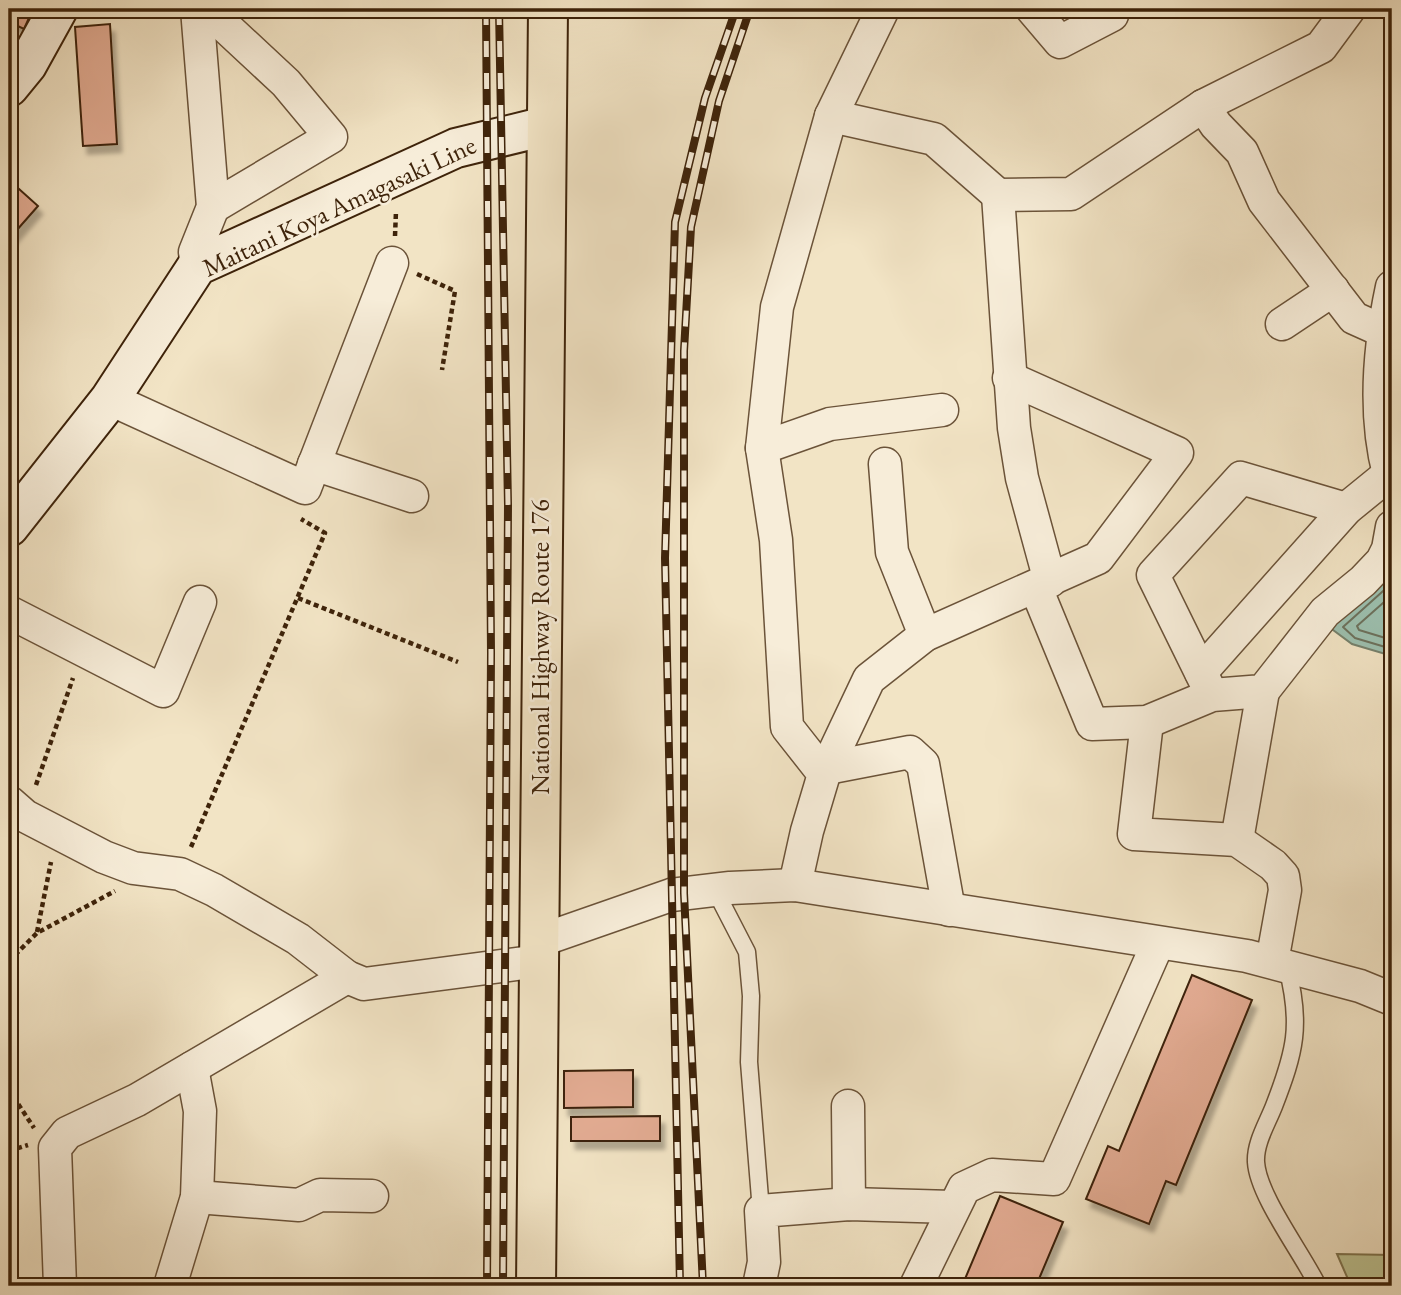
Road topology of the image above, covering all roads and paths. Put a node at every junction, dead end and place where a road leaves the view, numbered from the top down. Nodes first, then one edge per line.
1 (58, 9) edge
2 (548, 9) edge
3 (883, 9) edge
4 (1032, 9) edge
5 (1349, 9) edge
6 (197, 10) edge
7 (1112, 15) dead end
8 (9, 87) edge
9 (1203, 106) junction
10 (831, 116) junction
11 (546, 126) junction
12 (998, 195) junction
13 (213, 207) junction
14 (392, 263) dead end
15 (197, 266) junction
16 (1392, 287) edge
17 (1333, 290) junction
18 (1282, 324) dead end
19 (1383, 331) junction
20 (1009, 378) junction
21 (110, 398) junction
22 (942, 410) dead end
23 (762, 448) junction
24 (884, 464) dead end
25 (1390, 475) edge
26 (309, 476) junction
27 (412, 496) dead end
28 (1346, 509) junction
29 (9, 527) edge
30 (1392, 527) edge
31 (1043, 585) junction
32 (298, 598) junction
33 (200, 602) dead end
34 (9, 612) edge
35 (925, 635) junction
36 (83, 650) junction
37 (458, 662) dead end
38 (1207, 684) junction
39 (1263, 691) junction
40 (1147, 722) junction
41 (826, 771) junction
42 (17, 809) edge
43 (57, 832) junction
44 (1237, 840) junction
45 (167, 872) junction
46 (796, 885) junction
47 (715, 890) junction
48 (949, 909) junction
49 (37, 933) junction
50 (1158, 943) junction
51 (538, 951) junction
52 (9, 961) edge
53 (1280, 965) junction
54 (347, 977) junction
55 (1392, 999) edge
56 (192, 1068) junction
57 (9, 1090) edge
58 (848, 1106) dead end
59 (36, 1130) dead end
60 (372, 1196) dead end
61 (197, 1197) junction
62 (849, 1204) junction
63 (952, 1207) junction
64 (761, 1211) junction
65 (61, 1286) edge
66 (170, 1286) edge
67 (536, 1286) edge
68 (759, 1286) edge
69 (916, 1286) edge
70 (1318, 1286) edge

1 - 8 main road
2 - 11 highway, National Highway Route 176
3 - 10 street
4 - 7 street
5 - 9 street
6 - 13 street
6 - 13 street
9 - 12 street
9 - 17 street
10 - 12 street
10 - 23 street
11 - 15 main road, Maitani Koya Amagasaki Line
11 - 51 highway, National Highway Route 176
12 - 20 street
13 - 15 street
14 - 26 street
15 - 21 main road, Maitani Koya Amagasaki Line
16 - 19 street
17 - 18 street
17 - 19 street
19 - 25 street
20 - 31 street
20 - 31 street
21 - 26 street
21 - 29 main road, Maitani Koya Amagasaki Line
22 - 23 street
23 - 41 street
24 - 35 street
25 - 28 street
26 - 27 street
26 - 32 path
28 - 38 street
28 - 38 street
30 - 39 street
31 - 35 street
31 - 40 street
32 - 37 path
32 - 45 path
33 - 36 street
34 - 36 street
35 - 41 street
36 - 42 path
38 - 39 street
38 - 40 street
39 - 44 street
40 - 44 street
41 - 46 street
41 - 48 street
42 - 43 street
43 - 45 street
43 - 49 path
44 - 53 street
45 - 49 path
45 - 54 street
46 - 47 street
46 - 48 street
47 - 51 street
47 - 64 lane
48 - 50 street
49 - 52 path
50 - 53 street
50 - 63 street
51 - 54 street
51 - 67 highway, National Highway Route 176
53 - 55 street
53 - 70 lane
54 - 56 street
56 - 61 street
56 - 65 street
57 - 59 path
58 - 62 street
60 - 61 street
61 - 66 street
62 - 63 street
62 - 64 street
63 - 69 street
64 - 68 street

